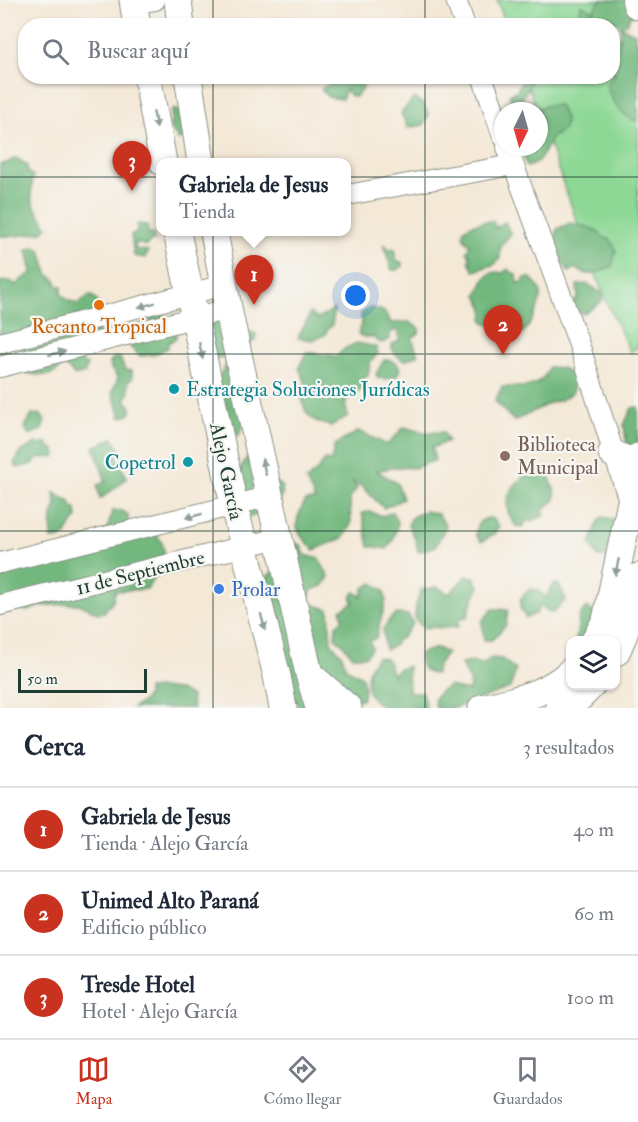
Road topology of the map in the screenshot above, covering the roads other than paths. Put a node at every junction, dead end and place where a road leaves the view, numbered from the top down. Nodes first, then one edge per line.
1 (178, 0) edge
2 (456, 0) edge
3 (180, 18) edge
4 (462, 18) edge
5 (149, 84) edge
6 (189, 84) edge
7 (485, 84) edge
8 (494, 110) edge
9 (510, 156) edge
10 (163, 158) edge
11 (200, 158) edge
12 (351, 194) edge
13 (178, 236) edge
14 (215, 236) edge
15 (226, 297) junction
16 (191, 306) junction
17 (0, 343) edge
18 (0, 367) edge
19 (625, 455) edge
20 (638, 469) edge
21 (271, 496) junction
22 (234, 506) junction
23 (634, 510) edge
24 (279, 538) junction
25 (243, 546) junction
26 (0, 563) edge
27 (638, 577) edge
28 (0, 605) edge
29 (597, 636) edge
30 (620, 642) edge
31 (309, 674) junction
32 (566, 676) edge
33 (587, 690) edge
34 (283, 708) edge
35 (319, 708) edge
36 (348, 708) edge
37 (482, 708) edge
38 (559, 708) edge

1 - 3 street
2 - 4 street
5 -> 10 street
6 - 11 street
7 - 8 street
9 - 12 street
9 - 19 street
13 - 16 street, Alejo García
14 - 15 street, Alejo García
15 - 16 street
21 -> 15 street, Alejo García
16 -> 17 street
18 -> 16 street
16 -> 22 street, Alejo García
19 - 23 street
20 - 23 street
21 - 22 street
21 - 24 street, Alejo García
22 - 25 street, Alejo García
22 -> 26 street
23 -> 29 street
24 - 25 street, 11 de Septiembre
24 - 31 street, Alejo García
25 - 28 street, 11 de Septiembre
25 -> 34 street, Alejo García
27 - 30 street
31 - 35 street, Alejo García
31 - 36 street
32 - 37 street
33 - 38 street

